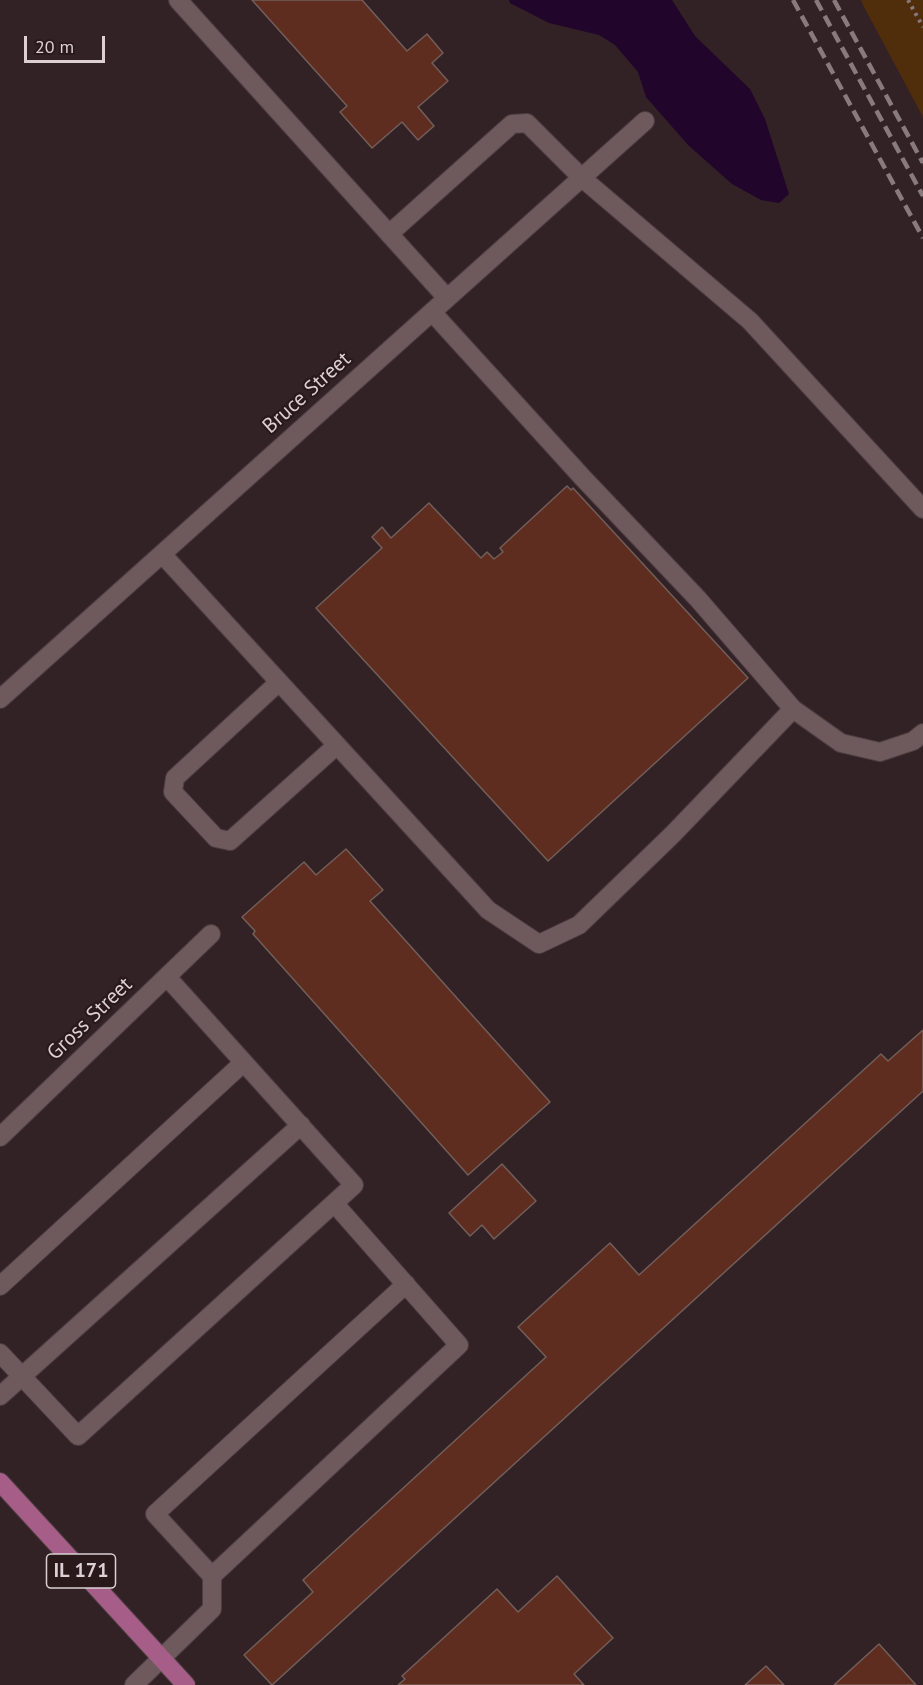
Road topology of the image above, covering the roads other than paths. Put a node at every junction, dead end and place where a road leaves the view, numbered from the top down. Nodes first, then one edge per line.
1 (178, 0) edge
2 (645, 121) dead end
3 (582, 177) junction
4 (389, 234) junction
5 (447, 298) junction
6 (432, 312) junction
7 (923, 508) edge
8 (162, 554) junction
9 (279, 682) junction
10 (0, 699) edge
11 (793, 709) junction
12 (923, 733) edge
13 (337, 744) junction
14 (211, 934) dead end
15 (167, 977) junction
16 (243, 1063) junction
17 (301, 1125) junction
18 (0, 1137) edge
19 (334, 1203) junction
20 (406, 1284) junction
21 (0, 1286) edge
22 (0, 1353) edge
23 (21, 1377) junction
24 (0, 1396) edge
25 (0, 1482) edge
26 (212, 1575) junction
27 (162, 1659) junction
28 (134, 1685) edge
29 (186, 1685) edge

1 - 4 street
2 - 3 street, Bruce Street
3 - 4 street
3 - 5 street, Bruce Street
3 - 7 street
4 - 5 street
5 - 6 street, Bruce Street
6 - 8 street, Bruce Street
6 - 11 street
8 - 9 street
8 - 10 street, Bruce Street
9 - 13 street
9 - 13 street
11 - 12 street
11 - 13 street
14 - 15 street, Gross Street
15 - 16 street
15 - 18 street, Gross Street
16 - 17 street
16 - 21 street
17 - 19 street
17 - 23 street
19 - 20 street
19 - 23 street
20 - 26 street
20 - 26 street
22 - 23 street
23 - 24 street
25 - 27 main road, IL 171
26 - 27 street
27 - 28 street
27 - 29 main road, IL 171

